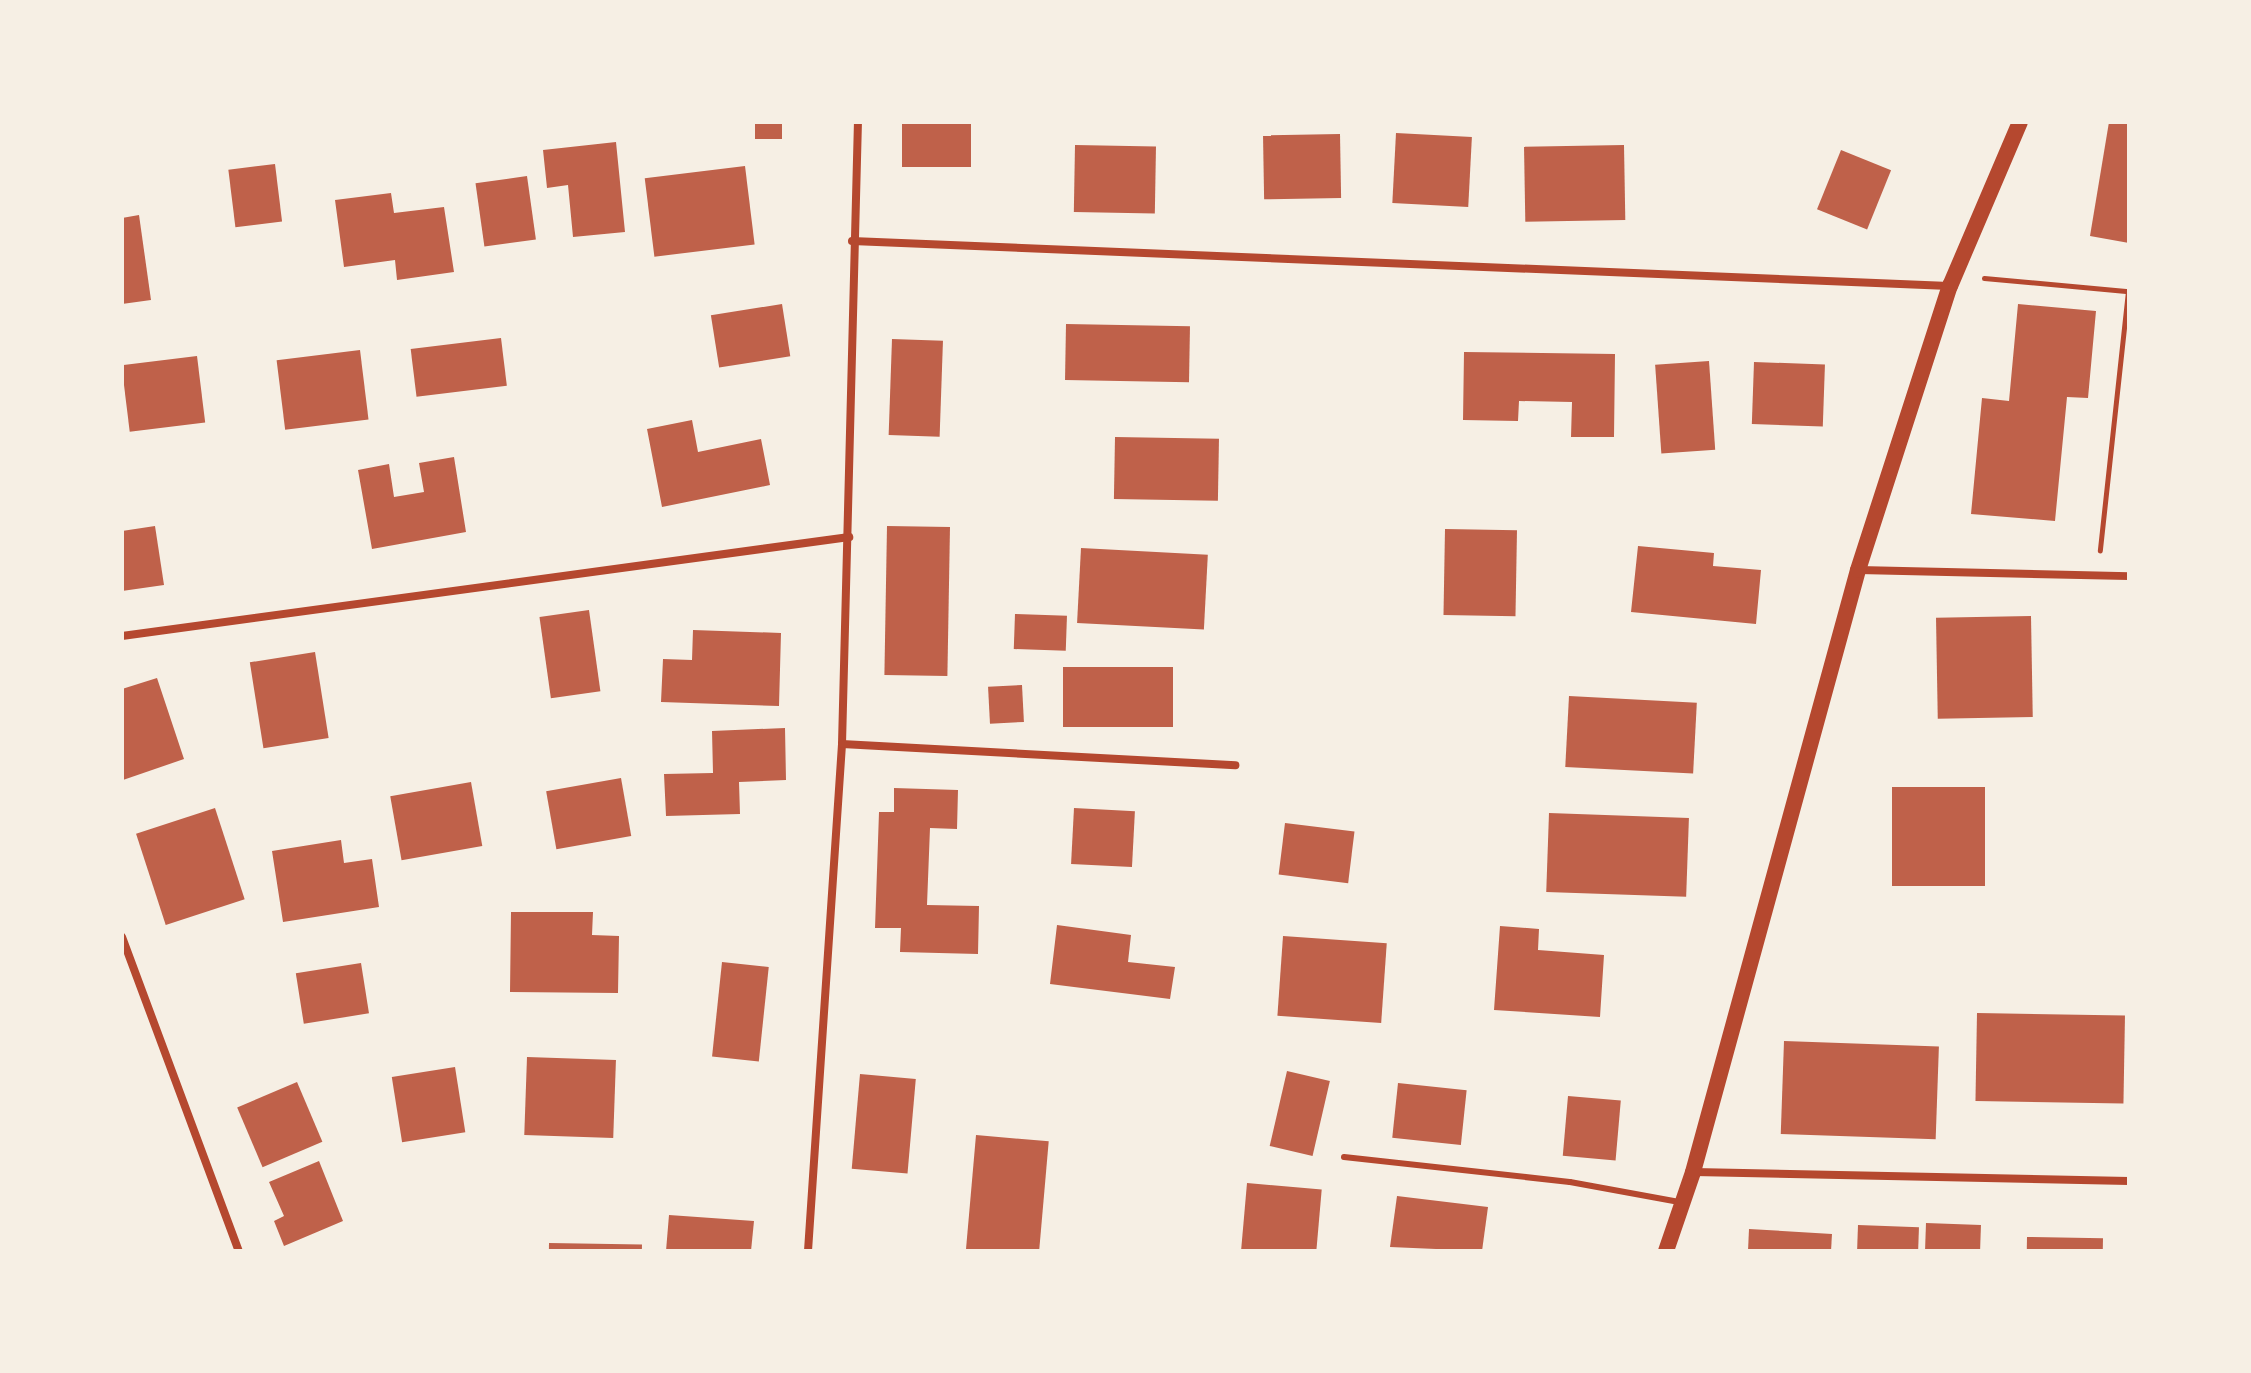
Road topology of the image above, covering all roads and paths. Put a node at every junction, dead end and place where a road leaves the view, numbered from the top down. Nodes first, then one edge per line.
1 (858, 122) edge
2 (2020, 122) edge
3 (852, 241) junction
4 (1952, 281) junction
5 (849, 537) junction
6 (1858, 570) junction
7 (2098, 575) junction
8 (2129, 576) edge
9 (122, 636) edge
10 (842, 744) junction
11 (1235, 765) dead end
12 (123, 942) edge
13 (1344, 1157) dead end
14 (1693, 1172) junction
15 (2129, 1181) edge
16 (1683, 1203) junction
17 (239, 1251) edge
18 (808, 1251) edge
19 (1666, 1251) edge

1 - 3 street
2 - 4 main road
3 - 4 street
3 - 5 street
4 - 6 main road
4 - 7 path
5 - 9 street
5 - 10 street
6 - 7 street
6 - 14 main road
7 - 8 street
10 - 11 street
10 - 18 street
12 - 17 street
13 - 16 lane
14 - 15 street
14 - 16 main road
16 - 19 main road

